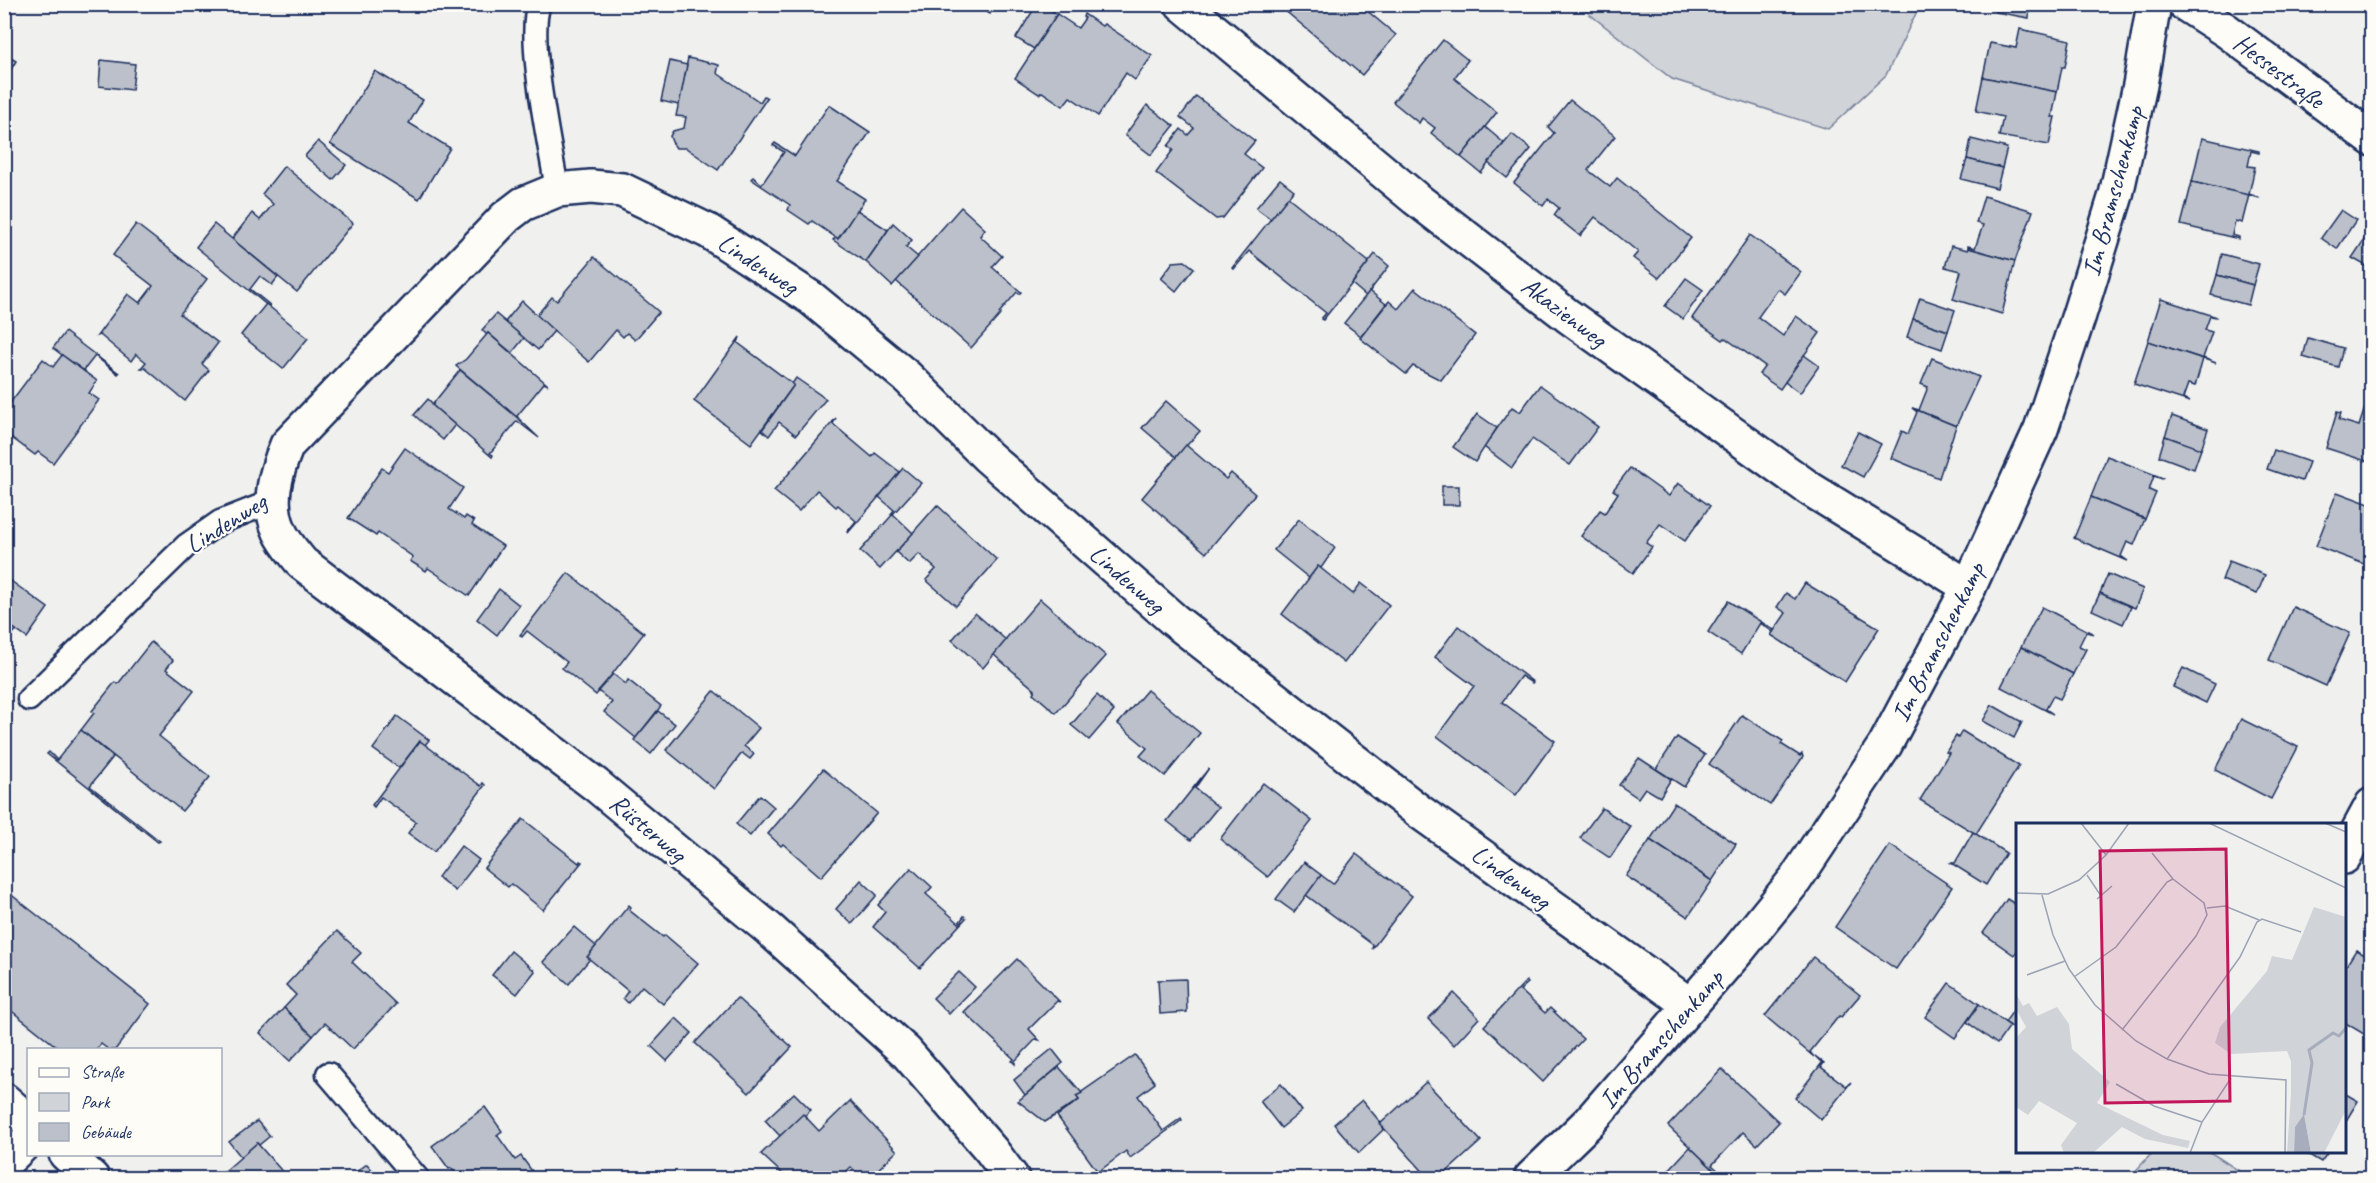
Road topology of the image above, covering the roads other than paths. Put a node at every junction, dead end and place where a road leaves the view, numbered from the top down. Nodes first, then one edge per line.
1 (539, 4) edge
2 (1182, 4) edge
3 (2154, 4) edge
4 (2185, 4) edge
5 (2372, 140) edge
6 (557, 190) junction
7 (273, 501) junction
8 (1969, 587) junction
9 (29, 699) dead end
10 (2372, 805) edge
11 (2346, 853) edge
12 (1690, 1005) junction
13 (328, 1074) dead end
14 (4, 1100) edge
15 (27, 1120) edge
16 (27, 1141) edge
17 (67, 1156) edge
18 (4, 1163) edge
19 (92, 1179) edge
20 (417, 1179) edge
21 (1012, 1179) edge
22 (1531, 1179) edge

1 - 6 lane
2 - 8 street, Akazienweg
3 - 8 street, Im Bramschenkamp
4 - 5 street, Hessestraße
6 - 7 street, Lindenweg
6 - 12 street, Lindenweg
7 - 9 lane, Lindenweg
7 - 21 street, Rüsterweg
8 - 12 street, Im Bramschenkamp
10 - 11 street
12 - 22 street, Im Bramschenkamp
13 - 20 lane
14 - 15 street
16 - 18 street
17 - 19 street

